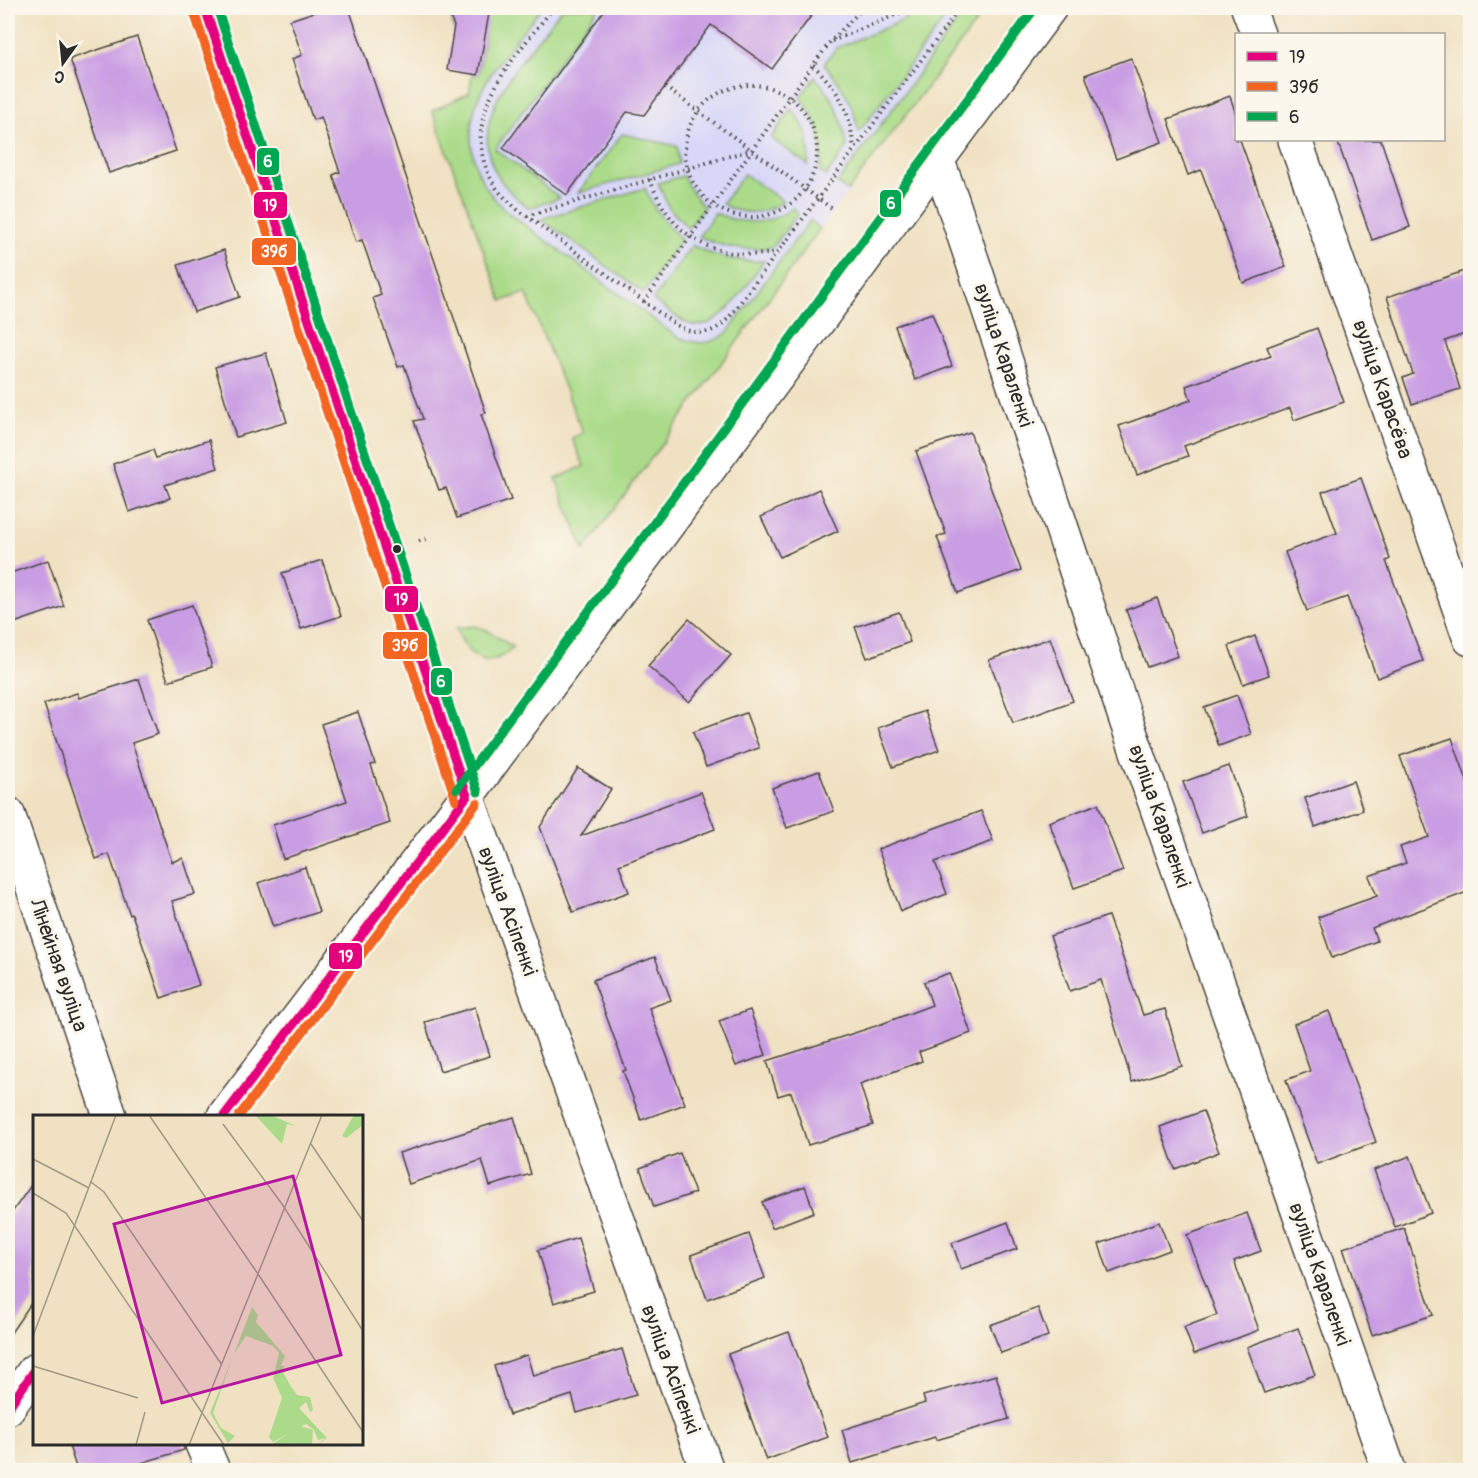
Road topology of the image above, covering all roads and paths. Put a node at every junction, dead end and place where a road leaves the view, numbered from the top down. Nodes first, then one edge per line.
1 (205, 8) edge
2 (553, 8) edge
3 (863, 8) edge
4 (912, 8) edge
5 (960, 8) edge
6 (1050, 8) edge
7 (1248, 8) edge
8 (1258, 33) edge
9 (830, 42) junction
10 (813, 65) junction
11 (665, 87) dead end
12 (789, 98) junction
13 (698, 112) junction
14 (1295, 141) edge
15 (750, 149) junction
16 (854, 150) junction
17 (937, 159) junction
18 (687, 168) junction
19 (650, 180) junction
20 (805, 189) junction
21 (818, 198) junction
22 (713, 205) junction
23 (834, 210) dead end
24 (527, 216) junction
25 (690, 237) junction
26 (778, 252) junction
27 (644, 302) junction
28 (1470, 639) edge
29 (467, 796) junction
30 (8, 814) edge
31 (110, 1115) edge
32 (225, 1115) edge
33 (33, 1372) edge
34 (8, 1408) edge
35 (203, 1445) edge
36 (213, 1470) edge
37 (707, 1470) edge
38 (1389, 1470) edge

1 - 29 street, вуліца Асіпенкі
2 - 24 path
3 - 9 path
4 - 9 path
5 - 16 path
6 - 17 street
7 - 8 street
9 - 10 path
10 - 12 path
10 - 16 path
11 - 13 path
12 - 13 path
12 - 15 path
12 - 20 path
13 - 15 path
13 - 18 path
14 - 28 street, вуліца Карасёва
15 - 18 path
15 - 20 path
15 - 22 path
16 - 21 path
17 - 29 street
17 - 38 street, вуліца Караленкі
18 - 19 path
18 - 22 path
19 - 24 path
19 - 25 path
20 - 21 path
20 - 22 path
21 - 23 path
21 - 26 path
22 - 25 path
24 - 27 path
25 - 26 path
25 - 27 path
26 - 27 path
29 - 32 street
29 - 37 street, вуліца Асіпенкі
30 - 31 street, Лінейная вуліца
33 - 34 street
35 - 36 street

